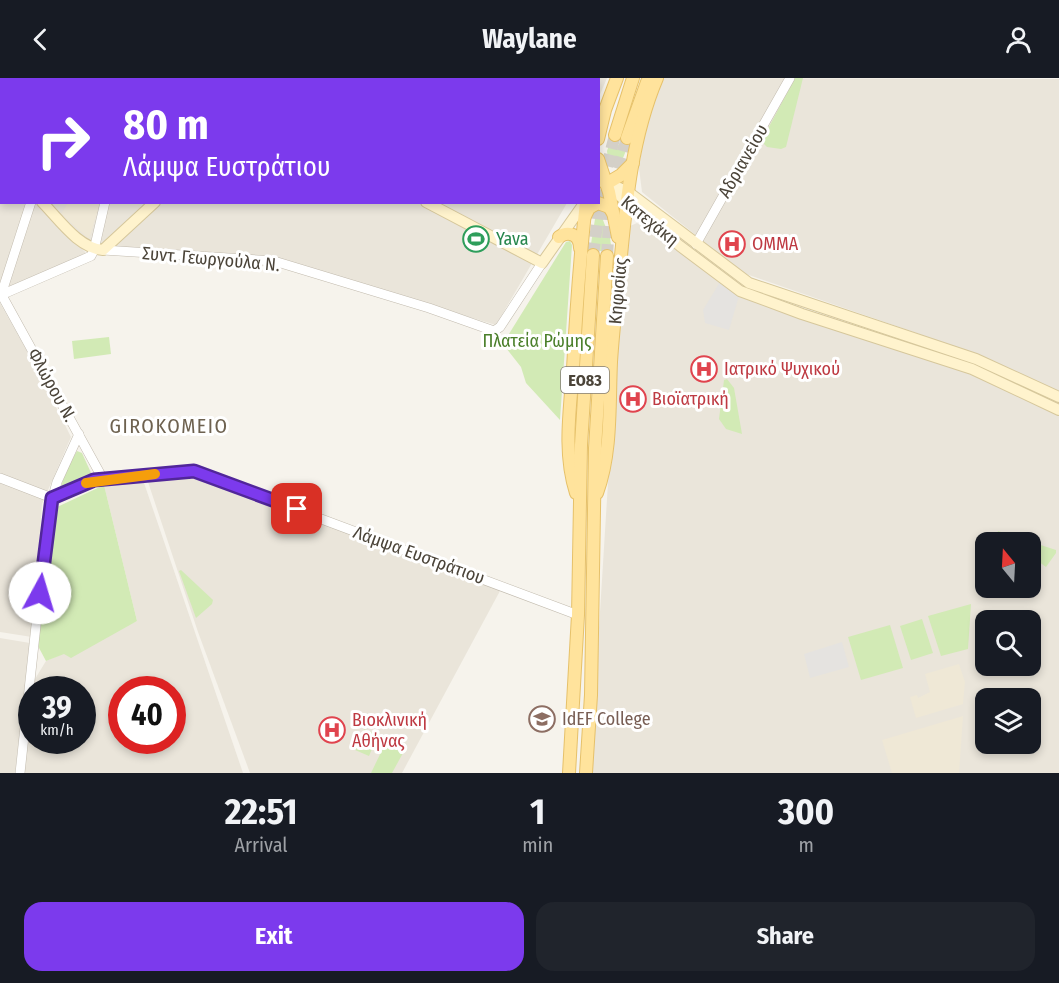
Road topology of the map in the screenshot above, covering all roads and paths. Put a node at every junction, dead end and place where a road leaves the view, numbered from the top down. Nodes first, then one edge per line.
1 (617, 78) edge
2 (633, 78) edge
3 (648, 78) edge
4 (657, 78) edge
5 (789, 78) edge
6 (600, 131) tunnel mouth
7 (633, 163) junction
8 (601, 184) edge
9 (626, 197) junction
10 (30, 204) edge
11 (44, 204) edge
12 (105, 204) edge
13 (153, 204) edge
14 (430, 204) edge
15 (584, 204) edge
16 (585, 204) edge
17 (596, 204) edge
18 (600, 204) edge
19 (614, 216) junction
20 (584, 217) junction
21 (559, 237) junction
22 (696, 244) junction
23 (580, 248) junction
24 (99, 250) junction
25 (593, 255) tunnel mouth
26 (607, 256) tunnel mouth
27 (621, 256) junction
28 (542, 263) junction
29 (1, 293) edge
30 (1059, 397) edge
31 (1059, 410) edge
32 (79, 434) junction
33 (0, 478) edge
34 (103, 479) junction
35 (52, 498) junction
36 (580, 505) junction
37 (593, 505) junction
38 (578, 615) junction
39 (20, 773) edge
40 (569, 773) edge
41 (586, 773) edge

1 - 6 main road
2 - 3 main road
4 - 7 main road, Κηφισίας / ΕΟ83
5 - 22 street, Αδριανείου
7 - 8 main road
7 - 9 main road, Κηφισίας / ΕΟ83
8 - 9 main road, Κατεχάκη
8 - 19 main road
9 - 22 main road, Κατεχάκη
9 - 27 main road, Κηφισίας / ΕΟ83
9 - 31 main road, Κατεχάκη
10 - 29 street
11 - 24 main road
12 - 24 street
13 - 24 main road
14 - 28 main road
15 - 21 main road
16 - 20 main road, Κηφισίας / ΕΟ83
17 - 20 main road
18 - 19 main road
19 - 27 main road
20 - 23 main road, Κηφισίας / ΕΟ83
21 - 23 main road
21 - 28 main road
22 - 30 main road, Κατεχάκη
23 - 36 main road, Κηφισίας / ΕΟ83
24 - 28 street, Συντ. Γεωργούλα Ν.
24 - 29 street
25 - 36 main road, Κηφισίας / ΕΟ83
26 - 37 main road, Κηφισίας / ΕΟ83
27 - 37 main road, Κηφισίας / ΕΟ83
29 - 32 street, Φλώρου Ν.
32 - 34 street, Φλώρου Ν.
32 - 35 street
33 - 35 street
34 - 35 street, Λάμψα Ευστράτιου
34 - 38 street, Λάμψα Ευστράτιου
35 - 39 street
36 - 38 main road, Κηφισίας / ΕΟ83
37 - 41 main road, Κηφισίας / ΕΟ83
38 - 40 main road, Κηφισίας / ΕΟ83

